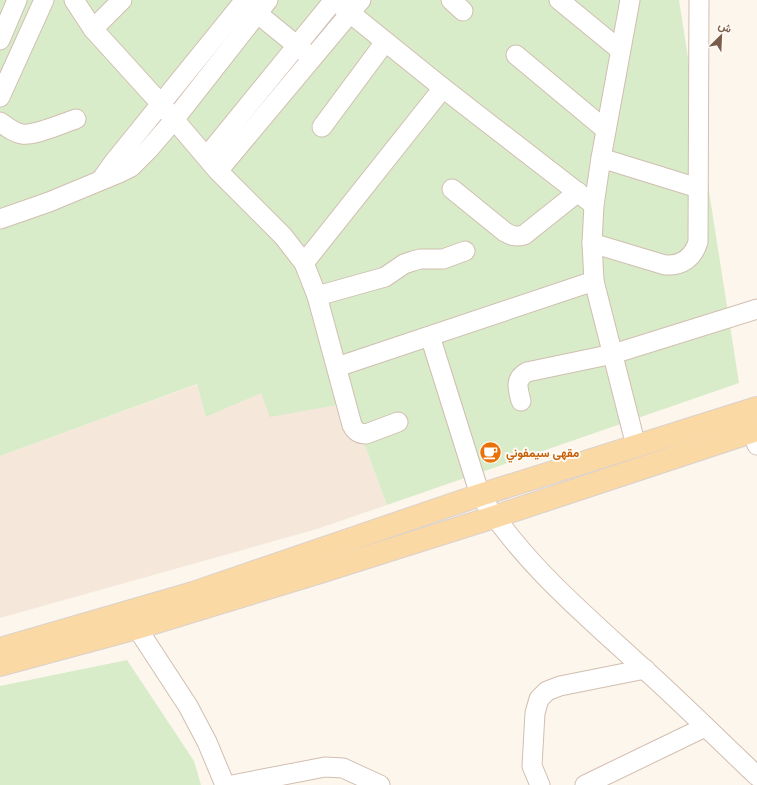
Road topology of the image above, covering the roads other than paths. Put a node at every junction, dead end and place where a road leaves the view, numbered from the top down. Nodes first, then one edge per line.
1 (18, 0) edge
2 (44, 0) edge
3 (74, 0) edge
4 (122, 0) edge
5 (334, 0) edge
6 (559, 0) edge
7 (630, 0) edge
8 (698, 0) edge
9 (254, 4) edge
10 (356, 7) edge
11 (93, 29) junction
12 (0, 40) edge
13 (385, 42) junction
14 (297, 46) junction
15 (620, 50) junction
16 (516, 55) dead end
17 (313, 59) junction
18 (443, 88) junction
19 (0, 97) edge
20 (161, 104) junction
21 (76, 119) dead end
22 (174, 120) junction
23 (0, 122) edge
24 (322, 127) dead end
25 (606, 130) junction
26 (207, 156) junction
27 (601, 158) junction
28 (218, 171) junction
29 (101, 180) junction
30 (698, 188) junction
31 (452, 189) dead end
32 (578, 192) junction
33 (594, 205) junction
34 (0, 219) edge
35 (592, 243) junction
36 (465, 251) dead end
37 (304, 263) junction
38 (594, 281) junction
39 (317, 296) junction
40 (757, 309) edge
41 (430, 336) junction
42 (613, 354) junction
43 (337, 367) junction
44 (521, 401) dead end
45 (757, 408) edge
46 (398, 422) dead end
47 (755, 435) edge
48 (636, 446) junction
49 (480, 495) junction
50 (494, 517) junction
51 (131, 621) junction
52 (0, 648) edge
53 (0, 665) edge
54 (645, 669) junction
55 (705, 727) junction
56 (757, 776) edge
57 (225, 785) edge
58 (232, 785) edge
59 (380, 785) edge
60 (540, 785) edge
61 (585, 785) edge

1 - 12 street
2 - 19 street
3 - 11 street
4 - 11 street
5 - 10 street
5 - 14 street
6 - 15 street
7 - 15 street
8 - 30 street
9 - 14 street
9 - 20 street
9 - 22 street
10 - 13 street
10 - 17 street
11 - 20 street
13 - 18 street
13 - 24 street
14 - 17 street
14 - 26 street
15 - 25 street
16 - 25 street
17 - 28 street
18 - 32 street
18 - 37 street
20 - 22 street
20 - 29 street
21 - 23 street
22 - 26 street
22 - 29 street
25 - 27 street
26 - 28 street
27 - 30 street
27 - 33 street
28 - 37 street
29 - 34 street
30 - 35 street
31 - 32 street
32 - 33 street
33 - 35 street
35 - 38 street
36 - 39 street
37 - 39 street
38 - 41 street
38 - 42 street
39 - 43 street
40 - 42 street
41 - 43 street
41 - 49 street
42 - 44 street
42 - 48 street
43 - 46 street
45 - 48 main road
47 - 50 main road
48 - 49 main road
49 - 50 street
49 - 51 main road
50 - 51 main road
50 - 54 street
51 - 52 main road
51 - 53 main road
51 - 57 street
54 - 55 street
54 - 60 street
55 - 56 street
55 - 61 street
58 - 59 street

